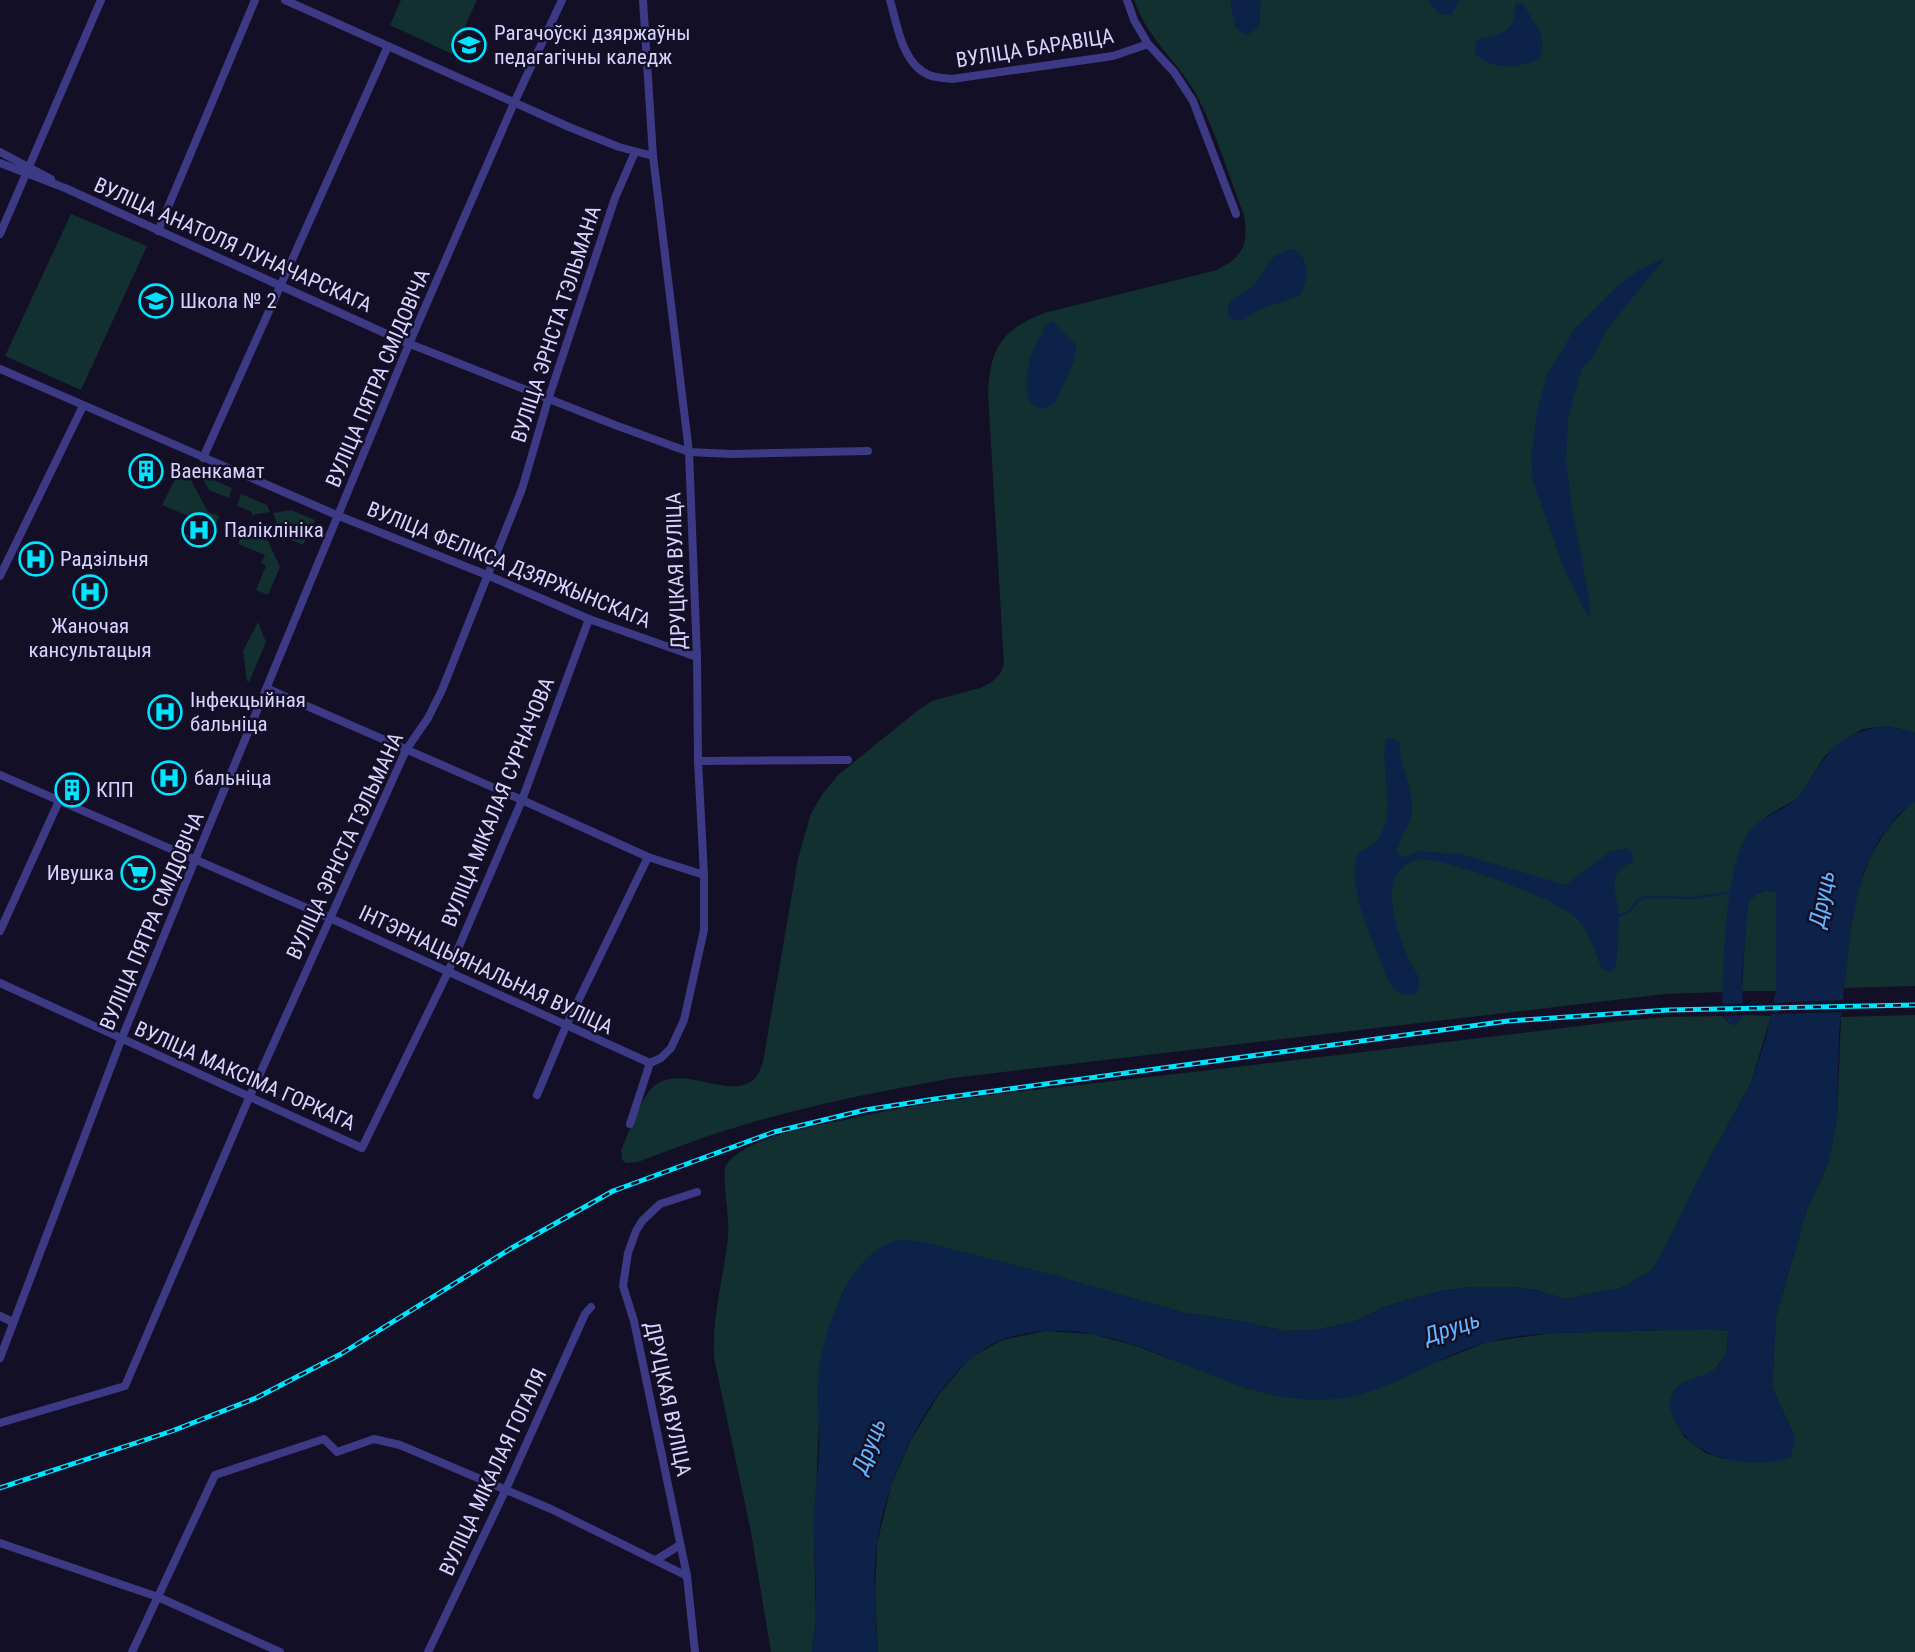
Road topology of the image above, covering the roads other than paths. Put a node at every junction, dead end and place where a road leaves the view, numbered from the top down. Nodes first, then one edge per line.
1 (101, 0) edge
2 (256, 0) edge
3 (285, 0) edge
4 (562, 0) edge
5 (643, 0) edge
6 (890, 0) edge
7 (1127, 0) edge
8 (1148, 44) junction
9 (388, 46) junction
10 (514, 103) junction
11 (0, 152) edge
12 (635, 152) junction
13 (653, 156) junction
14 (0, 163) edge
15 (27, 170) junction
16 (1236, 214) dead end
17 (158, 231) junction
18 (0, 234) edge
19 (279, 285) junction
20 (409, 344) junction
21 (0, 369) edge
22 (548, 400) junction
23 (83, 406) junction
24 (689, 452) junction
25 (868, 452) dead end
26 (203, 458) junction
27 (339, 516) junction
28 (1, 571) edge
29 (487, 575) junction
30 (589, 619) junction
31 (697, 657) junction
32 (268, 689) junction
33 (406, 750) junction
34 (848, 760) dead end
35 (698, 761) junction
36 (0, 775) edge
37 (522, 800) junction
38 (59, 801) junction
39 (648, 857) junction
40 (195, 860) junction
41 (704, 875) junction
42 (330, 918) junction
43 (0, 931) edge
44 (448, 972) junction
45 (0, 983) edge
46 (566, 1026) junction
47 (121, 1040) junction
48 (650, 1063) junction
49 (537, 1095) dead end
50 (249, 1098) junction
51 (630, 1124) dead end
52 (362, 1148) joint
53 (697, 1192) dead end
54 (591, 1307) dead end
55 (0, 1316) edge
56 (13, 1322) junction
57 (0, 1358) edge
58 (0, 1423) edge
59 (506, 1489) junction
60 (0, 1543) edge
61 (680, 1545) junction
62 (656, 1560) junction
63 (687, 1576) junction
64 (158, 1597) junction
65 (132, 1652) edge
66 (280, 1652) edge
67 (428, 1652) edge
68 (695, 1652) edge

1 - 15 street
2 - 17 street
3 - 9 street
4 - 10 street, ВУЛІЦА ПЯТРА СМІДОВІЧА
5 - 13 street, ДРУЦКАЯ ВУЛІЦА
6 - 8 street, ВУЛІЦА БАРАВІЦА
7 - 8 street, ВУЛІЦА БАРАВІЦА
8 - 16 street, ВУЛІЦА БАРАВІЦА
9 - 10 street
9 - 19 street
10 - 12 street
10 - 20 street, ВУЛІЦА ПЯТРА СМІДОВІЧА
11 - 15 street, ВУЛІЦА АНАТОЛЯ ЛУНАЧАРСКАГА
12 - 13 street
12 - 22 street, ВУЛІЦА ЭРНСТА ТЭЛЬМАНА
13 - 24 street, ДРУЦКАЯ ВУЛІЦА
14 - 15 street, ВУЛІЦА АНАТОЛЯ ЛУНАЧАРСКАГА
15 - 17 street, ВУЛІЦА АНАТОЛЯ ЛУНАЧАРСКАГА
15 - 18 street
17 - 19 street, ВУЛІЦА АНАТОЛЯ ЛУНАЧАРСКАГА
19 - 20 street, ВУЛІЦА АНАТОЛЯ ЛУНАЧАРСКАГА
19 - 26 street
20 - 22 street, ВУЛІЦА АНАТОЛЯ ЛУНАЧАРСКАГА
20 - 27 street, ВУЛІЦА ПЯТРА СМІДОВІЧА
21 - 23 street, ВУЛІЦА ФЕЛІКСА ДЗЯРЖЫНСКАГА
22 - 24 street, ВУЛІЦА АНАТОЛЯ ЛУНАЧАРСКАГА
22 - 29 street, ВУЛІЦА ЭРНСТА ТЭЛЬМАНА
23 - 26 street, ВУЛІЦА ФЕЛІКСА ДЗЯРЖЫНСКАГА
23 - 28 street
24 - 25 street, ВУЛІЦА АНАТОЛЯ ЛУНАЧАРСКАГА
24 - 31 street, ДРУЦКАЯ ВУЛІЦА
26 - 27 street, ВУЛІЦА ФЕЛІКСА ДЗЯРЖЫНСКАГА
27 - 29 street, ВУЛІЦА ФЕЛІКСА ДЗЯРЖЫНСКАГА
27 - 32 street, ВУЛІЦА ПЯТРА СМІДОВІЧА
29 - 30 street, ВУЛІЦА ФЕЛІКСА ДЗЯРЖЫНСКАГА
29 - 33 street, ВУЛІЦА ЭРНСТА ТЭЛЬМАНА
30 - 31 street, ВУЛІЦА ФЕЛІКСА ДЗЯРЖЫНСКАГА
30 - 37 street, ВУЛІЦА МІКАЛАЯ СУРНАЧОВА
31 - 35 street, ДРУЦКАЯ ВУЛІЦА
32 - 33 street
32 - 40 street, ВУЛІЦА ПЯТРА СМІДОВІЧА
33 - 37 street
33 - 42 street, ВУЛІЦА ЭРНСТА ТЭЛЬМАНА
34 - 35 street
35 - 41 street, ДРУЦКАЯ ВУЛІЦА
36 - 38 street, ІНТЭРНАЦЫЯНАЛЬНАЯ ВУЛІЦА
37 - 39 street
37 - 44 street, ВУЛІЦА МІКАЛАЯ СУРНАЧОВА
38 - 40 street, ІНТЭРНАЦЫЯНАЛЬНАЯ ВУЛІЦА
38 - 43 street
39 - 41 street
39 - 46 street
40 - 42 street, ІНТЭРНАЦЫЯНАЛЬНАЯ ВУЛІЦА
40 - 47 street, ВУЛІЦА ПЯТРА СМІДОВІЧА
41 - 48 street, ДРУЦКАЯ ВУЛІЦА
42 - 44 street, ІНТЭРНАЦЫЯНАЛЬНАЯ ВУЛІЦА
42 - 50 street, ВУЛІЦА ЭРНСТА ТЭЛЬМАНА
44 - 46 street, ІНТЭРНАЦЫЯНАЛЬНАЯ ВУЛІЦА
44 - 52 street, ВУЛІЦА МІКАЛАЯ СУРНАЧОВА
45 - 47 street, ВУЛІЦА МАКСІМА ГОРКАГА
46 - 48 street, ІНТЭРНАЦЫЯНАЛЬНАЯ ВУЛІЦА
46 - 49 street
47 - 50 street, ВУЛІЦА МАКСІМА ГОРКАГА
47 - 56 street, ВУЛІЦА ПЯТРА СМІДОВІЧА
48 - 51 street, ДРУЦКАЯ ВУЛІЦА
50 - 52 street, ВУЛІЦА МАКСІМА ГОРКАГА
50 - 58 street, ВУЛІЦА ЭРНСТА ТЭЛЬМАНА
53 - 61 street, ДРУЦКАЯ ВУЛІЦА
54 - 59 street, ВУЛІЦА МІКАЛАЯ ГОГАЛЯ
55 - 56 street
56 - 57 street, ВУЛІЦА ПЯТРА СМІДОВІЧА
59 - 62 street
59 - 64 street
59 - 67 street, ВУЛІЦА МІКАЛАЯ ГОГАЛЯ
60 - 64 street
61 - 62 street
61 - 63 street, ДРУЦКАЯ ВУЛІЦА
62 - 63 street
63 - 68 street, ДРУЦКАЯ ВУЛІЦА
64 - 65 street
64 - 66 street

